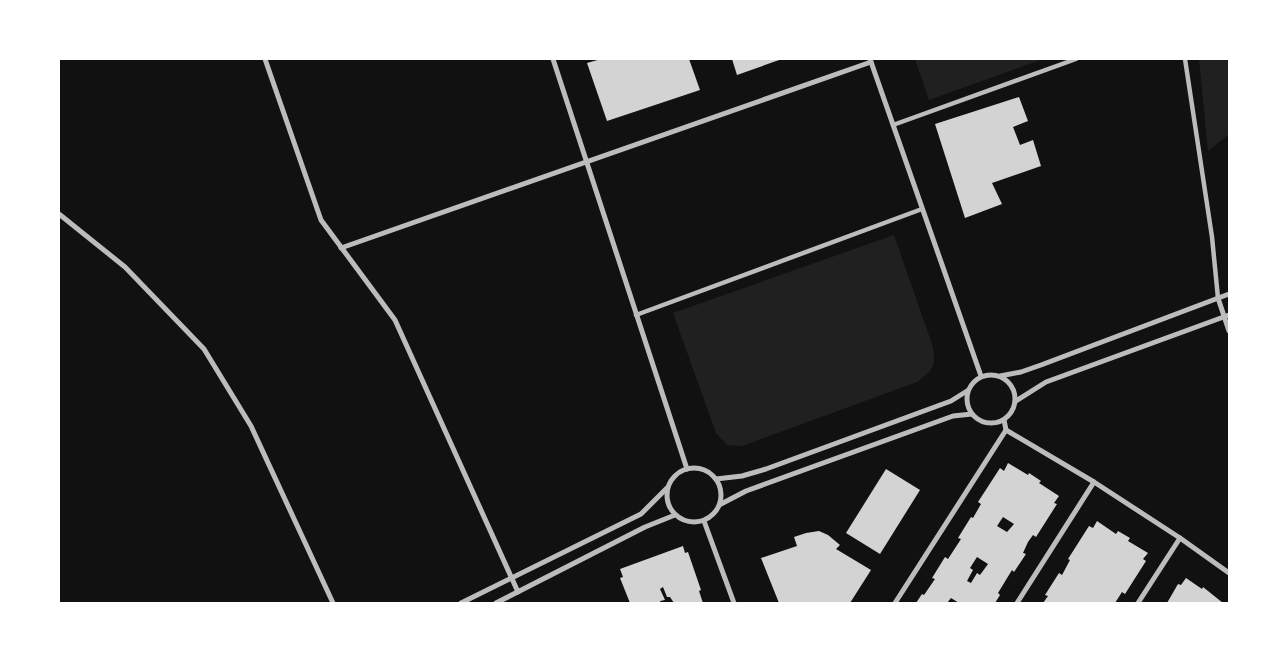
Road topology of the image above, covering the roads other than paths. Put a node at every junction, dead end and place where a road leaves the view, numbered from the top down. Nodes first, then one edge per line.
1 (265, 59) edge
2 (553, 59) edge
3 (1076, 59) edge
4 (1185, 59) edge
5 (870, 61) edge
6 (893, 126) junction
7 (587, 162) junction
8 (922, 209) junction
9 (59, 214) edge
10 (341, 248) junction
11 (1229, 294) edge
12 (1218, 298) junction
13 (636, 314) junction
14 (1227, 316) edge
15 (1229, 331) edge
16 (981, 376) junction
17 (1000, 376) junction
18 (968, 391) junction
19 (1016, 401) junction
20 (972, 414) junction
21 (1004, 420) junction
22 (1006, 430) junction
23 (687, 469) junction
24 (716, 479) junction
25 (1094, 482) junction
26 (667, 488) junction
27 (721, 504) junction
28 (675, 515) junction
29 (704, 521) junction
30 (1180, 538) junction
31 (1229, 573) edge
32 (512, 579) junction
33 (518, 592) junction
34 (333, 603) edge
35 (461, 603) edge
36 (496, 603) edge
37 (734, 603) edge
38 (895, 603) edge
39 (1017, 603) edge
40 (1138, 603) edge

1 - 10 street
2 - 7 street
3 - 6 street
4 - 12 street
5 - 6 street
5 - 7 street
6 - 8 street
7 - 10 street
7 - 13 street
8 - 13 street
8 - 16 street
9 - 34 street
10 - 32 street
11 - 12 street
12 - 14 street
12 - 17 street
13 - 23 street
14 - 15 street
14 - 19 street
16 - 17 street
16 - 18 street
17 - 19 street
18 - 20 street
18 - 24 street
19 - 21 street
20 - 21 street
20 - 27 street
21 - 22 street
22 - 25 street
22 - 38 street
23 - 24 street
23 - 26 street
24 - 27 street
25 - 30 street
25 - 39 street
26 - 28 street
26 - 32 street
27 - 29 street
28 - 29 street
28 - 33 street
29 - 37 street
30 - 31 street
30 - 40 street
32 - 33 street
32 - 35 street
33 - 36 street

